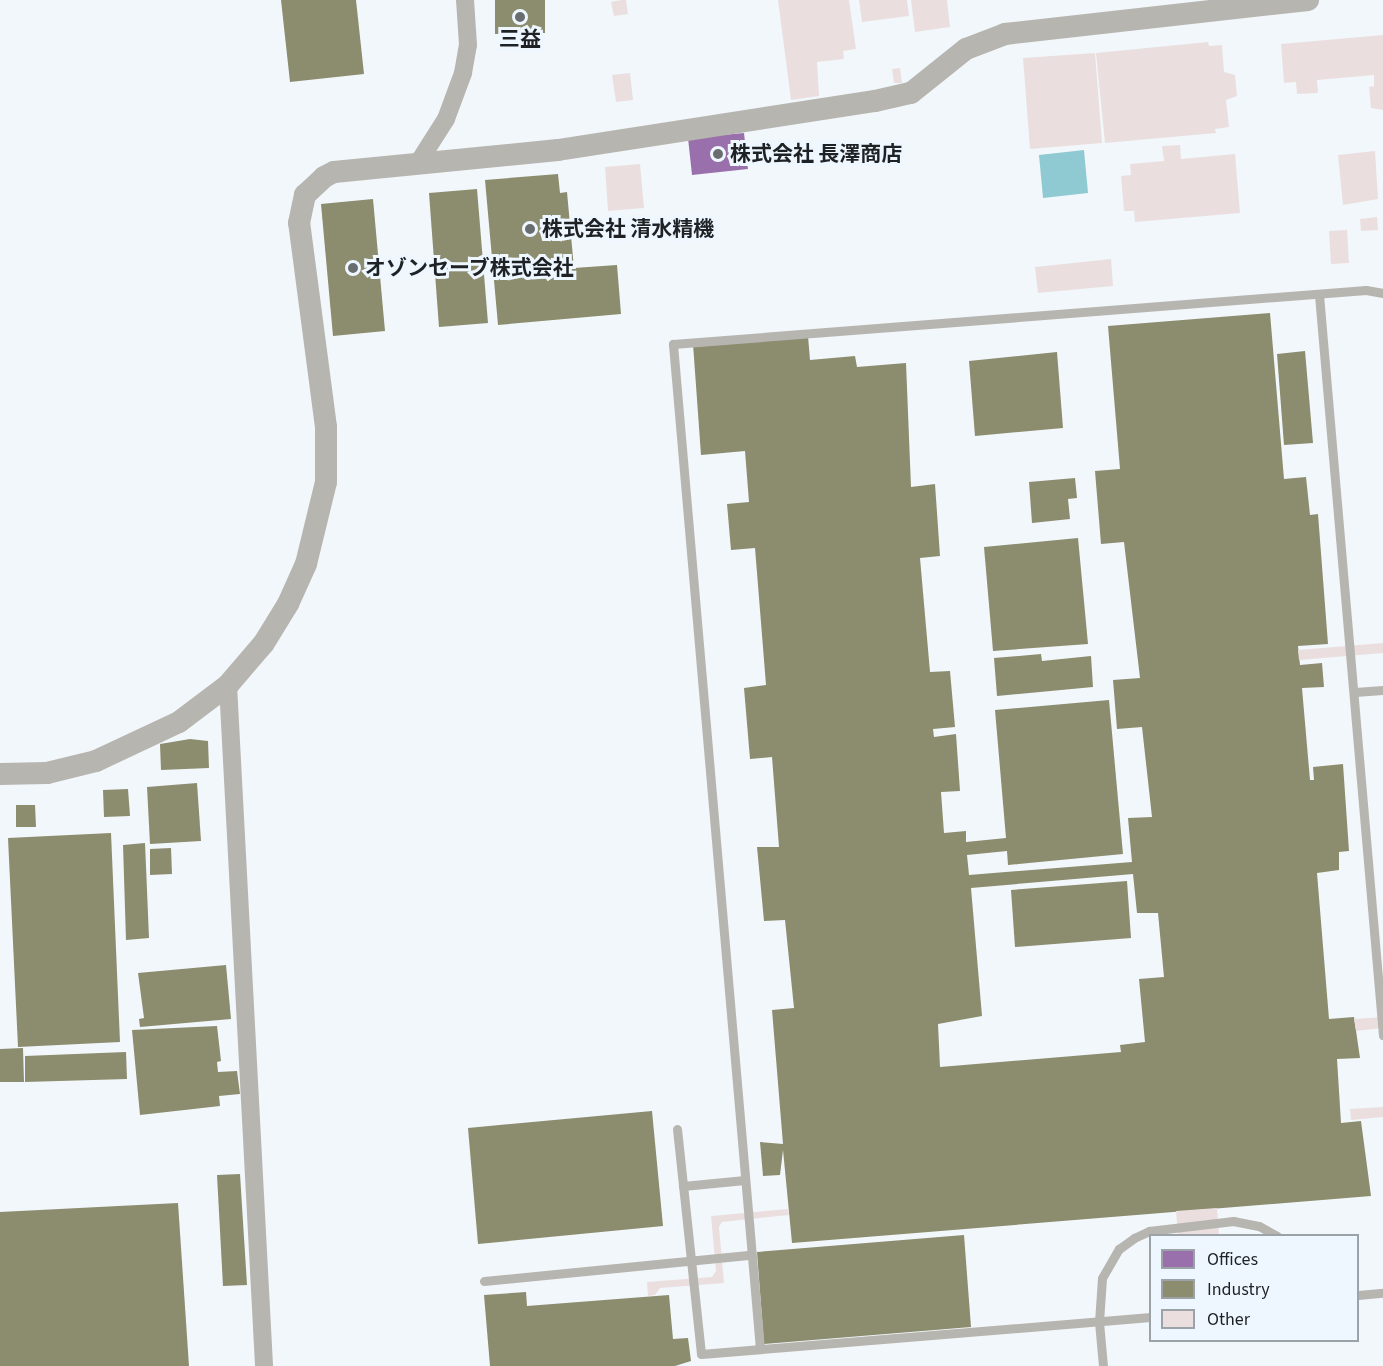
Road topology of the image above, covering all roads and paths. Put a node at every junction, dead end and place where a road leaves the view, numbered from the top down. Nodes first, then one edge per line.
1 (465, 0) edge
2 (1308, 0) edge
3 (417, 163) junction
4 (1383, 293) edge
5 (1319, 295) junction
6 (228, 685) junction
7 (1383, 690) edge
8 (1355, 692) junction
9 (0, 774) edge
10 (1383, 1035) edge
11 (677, 1129) dead end
12 (745, 1180) junction
13 (683, 1186) junction
14 (1273, 1234) edge
15 (751, 1255) junction
16 (691, 1261) junction
17 (484, 1281) dead end
18 (1383, 1293) edge
19 (1359, 1295) edge
20 (1149, 1317) edge
21 (1099, 1322) junction
22 (760, 1349) junction
23 (264, 1366) edge
24 (1103, 1366) edge

1 - 3 street
2 - 3 street
3 - 6 street
4 - 5 lane
5 - 8 lane
5 - 12 lane
6 - 9 street
6 - 23 street
7 - 8 lane
8 - 10 lane
11 - 13 lane
12 - 13 lane
12 - 15 lane
13 - 16 lane
14 - 21 lane
15 - 16 lane
15 - 22 lane
16 - 17 lane
16 - 22 lane
18 - 19 lane
20 - 21 lane
21 - 22 lane
21 - 24 lane

